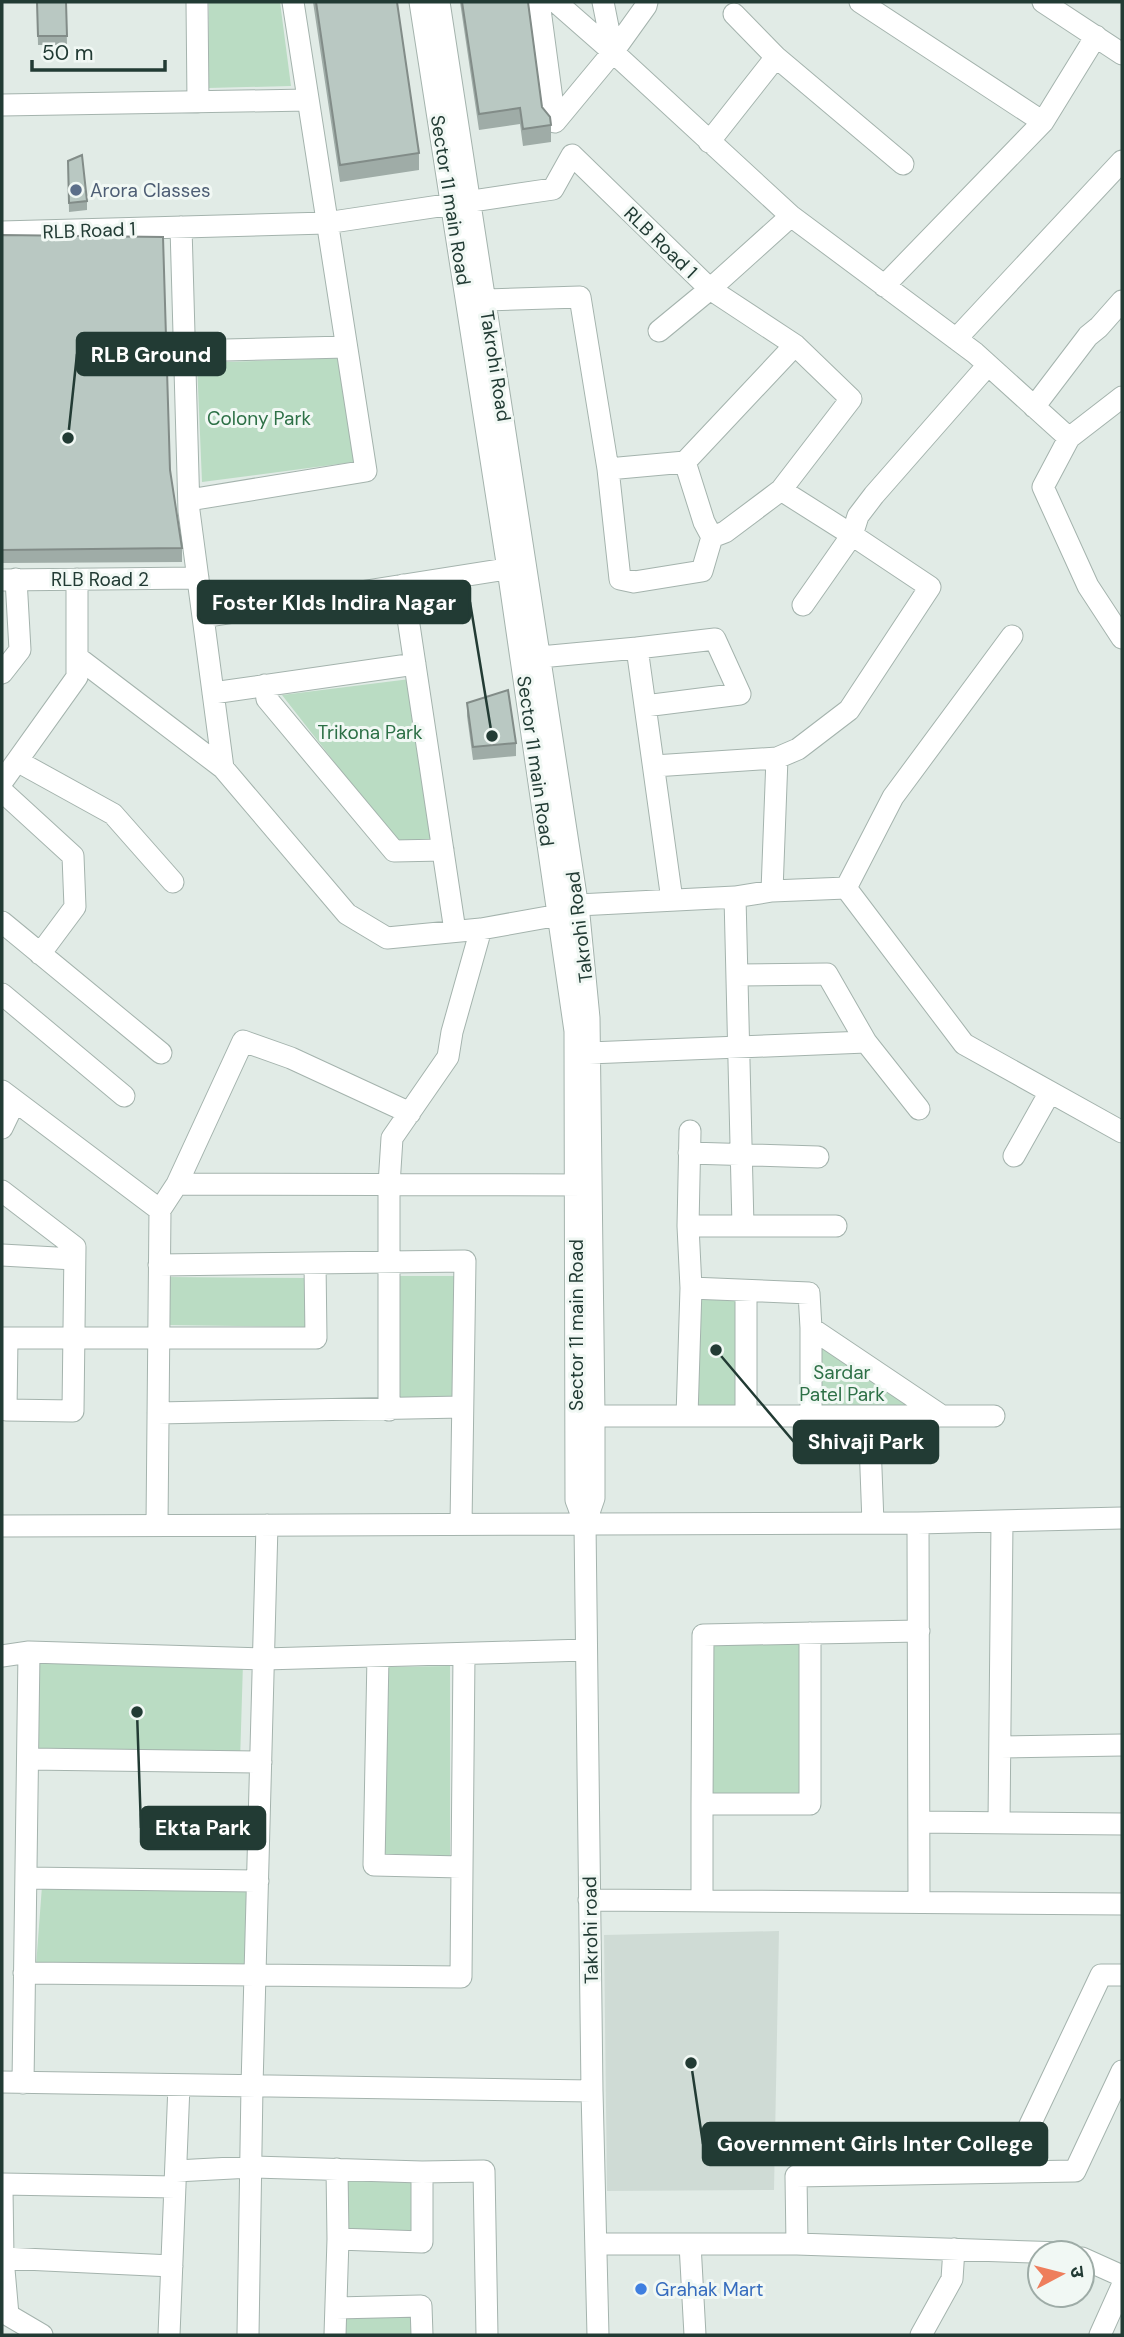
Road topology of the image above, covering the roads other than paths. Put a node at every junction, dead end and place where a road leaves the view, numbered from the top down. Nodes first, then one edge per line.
1 (197, 2) edge
2 (293, 2) edge
3 (420, 2) edge
4 (439, 2) edge
5 (539, 2) edge
6 (556, 2) edge
7 (603, 2) edge
8 (646, 2) edge
9 (860, 2) edge
10 (1044, 2) edge
11 (734, 14) dead end
12 (1096, 36) junction
13 (613, 51) junction
14 (1122, 54) edge
15 (776, 57) junction
16 (308, 100) junction
17 (198, 102) junction
18 (2, 105) edge
19 (1043, 122) junction
20 (709, 142) junction
21 (1122, 161) edge
22 (903, 164) dead end
23 (461, 202) junction
24 (791, 216) junction
25 (326, 223) junction
26 (181, 227) junction
27 (2, 232) edge
28 (884, 286) junction
29 (710, 289) junction
30 (485, 300) junction
31 (1122, 301) edge
32 (659, 331) dead end
33 (956, 339) junction
34 (795, 345) junction
35 (346, 346) junction
36 (185, 351) junction
37 (988, 365) junction
38 (1122, 397) edge
39 (1034, 407) junction
40 (1069, 438) junction
41 (685, 462) junction
42 (608, 468) junction
43 (781, 490) junction
44 (189, 500) junction
45 (852, 535) junction
46 (712, 537) junction
47 (517, 567) junction
48 (198, 578) junction
49 (77, 579) junction
50 (9, 580) edge
51 (403, 585) junction
52 (803, 605) dead end
53 (203, 617) junction
54 (1012, 636) dead end
55 (10, 637) edge
56 (1122, 638) edge
57 (637, 648) junction
58 (77, 657) junction
59 (540, 657) junction
60 (415, 664) junction
61 (2, 673) edge
62 (265, 685) junction
63 (213, 693) junction
64 (645, 706) junction
65 (777, 758) junction
66 (17, 761) junction
67 (654, 766) junction
68 (223, 768) junction
69 (2, 782) edge
70 (2, 791) edge
71 (443, 850) junction
72 (173, 882) dead end
73 (846, 888) junction
74 (772, 891) junction
75 (735, 897) junction
76 (672, 900) junction
77 (568, 910) junction
78 (2, 922) edge
79 (481, 929) junction
80 (455, 931) junction
81 (40, 954) junction
82 (737, 975) junction
83 (2, 994) edge
84 (866, 1042) junction
85 (738, 1046) junction
86 (161, 1053) dead end
87 (589, 1053) junction
88 (1050, 1092) junction
89 (8, 1096) edge
90 (124, 1096) dead end
91 (919, 1109) dead end
92 (410, 1113) junction
93 (2, 1128) edge
94 (690, 1131) dead end
95 (1122, 1132) edge
96 (689, 1153) junction
97 (741, 1154) junction
98 (1014, 1156) dead end
99 (818, 1157) dead end
100 (177, 1184) junction
101 (389, 1185) junction
102 (583, 1185) junction
103 (2, 1191) edge
104 (160, 1210) junction
105 (688, 1226) junction
106 (743, 1226) junction
107 (836, 1226) dead end
108 (2, 1255) edge
109 (74, 1259) junction
110 (315, 1262) junction
111 (389, 1262) junction
112 (159, 1265) junction
113 (691, 1289) junction
114 (746, 1291) junction
115 (811, 1328) junction
116 (4, 1338) edge
117 (74, 1339) junction
118 (159, 1339) junction
119 (462, 1407) junction
120 (389, 1410) junction
121 (158, 1413) junction
122 (594, 1416) junction
123 (687, 1416) junction
124 (746, 1416) junction
125 (811, 1416) junction
126 (869, 1416) junction
127 (942, 1416) junction
128 (993, 1416) dead end
129 (1122, 1518) edge
130 (1002, 1521) junction
131 (873, 1523) junction
132 (918, 1523) junction
133 (461, 1524) junction
134 (585, 1524) junction
135 (157, 1525) junction
136 (267, 1525) junction
137 (2, 1526) edge
138 (919, 1630) junction
139 (810, 1633) junction
140 (586, 1650) junction
141 (29, 1652) junction
142 (464, 1654) junction
143 (2, 1656) edge
144 (377, 1656) junction
145 (264, 1658) junction
146 (1122, 1745) edge
147 (1000, 1747) junction
148 (28, 1759) junction
149 (261, 1762) junction
150 (702, 1804) junction
151 (919, 1822) junction
152 (999, 1823) junction
153 (1122, 1824) edge
154 (461, 1867) junction
155 (26, 1878) junction
156 (258, 1881) junction
157 (589, 1900) junction
158 (702, 1901) junction
159 (919, 1902) junction
160 (1122, 1904) edge
161 (24, 1973) junction
162 (255, 1974) junction
163 (1122, 1975) edge
164 (1122, 2071) edge
165 (12, 2082) edge
166 (179, 2085) junction
167 (252, 2086) junction
168 (592, 2091) junction
169 (251, 2167) junction
170 (337, 2169) junction
171 (1008, 2171) junction
172 (422, 2172) junction
173 (175, 2179) junction
174 (2, 2184) edge
175 (2, 2190) edge
176 (338, 2239) junction
177 (596, 2244) junction
178 (690, 2244) junction
179 (797, 2244) junction
180 (954, 2249) junction
181 (1026, 2252) edge
182 (3, 2258) edge
183 (1096, 2264) edge
184 (172, 2266) junction
185 (1122, 2276) edge
186 (1122, 2286) edge
187 (336, 2308) junction
188 (42, 2335) edge
189 (169, 2335) edge
190 (248, 2335) edge
191 (335, 2335) edge
192 (422, 2335) edge
193 (487, 2335) edge
194 (598, 2335) edge
195 (695, 2335) edge
196 (921, 2335) edge
197 (1100, 2335) edge

1 - 17 street
2 - 16 street
3 - 23 street, Sector 11 main Road
4 - 23 street, Takrohi Road
5 - 13 street
6 - 13 street
7 - 13 street
8 - 13 street
9 - 19 street
10 - 12 street
11 - 15 street
12 - 14 street
12 - 19 street
13 - 20 street
15 - 20 street
15 - 22 street
16 - 17 street
16 - 25 street
17 - 18 street
19 - 28 street
20 - 24 street
21 - 33 street
23 - 25 street, RLB Road 1
23 - 29 street, RLB Road 1
23 - 30 street, Takrohi Road
23 - 47 street, Sector 11 main Road
24 - 28 street
24 - 29 street, RLB Road 1
25 - 26 street, RLB Road 1
25 - 35 street
26 - 27 street, RLB Road 1
26 - 36 street
28 - 33 street
29 - 32 street
29 - 34 street
30 - 42 street
30 - 47 street, Takrohi Road
31 - 39 street
33 - 37 street
34 - 41 street
34 - 43 street
35 - 36 street
35 - 44 street
36 - 44 street
37 - 39 street
37 - 45 street
38 - 40 street
39 - 40 street
40 - 56 street
41 - 42 street
41 - 46 street
42 - 46 street
43 - 45 street
43 - 46 street
44 - 48 street
45 - 52 street
45 - 65 street
47 - 51 street
47 - 59 street, Takrohi Road
47 - 77 street, Sector 11 main Road
48 - 49 street, RLB Road 2
48 - 53 street
49 - 50 street, RLB Road 2
49 - 58 street
50 - 55 street
51 - 53 street
51 - 60 street
53 - 63 street
54 - 73 street
55 - 61 street
57 - 59 street
57 - 64 street
57 - 64 street
58 - 66 street
58 - 68 street
59 - 77 street, Takrohi Road
60 - 62 street
60 - 71 street
62 - 63 street
62 - 71 street
63 - 68 street
64 - 67 street
65 - 67 street
65 - 74 street
66 - 69 street
66 - 72 street
67 - 76 street
68 - 80 street
70 - 81 street
71 - 80 street
73 - 74 street
73 - 88 street
74 - 75 street
75 - 76 street
75 - 82 street
76 - 77 street
77 - 79 street
77 - 87 street, Takrohi Road
77 - 102 street, Sector 11 main Road
78 - 81 street
79 - 80 street
79 - 92 street
81 - 86 street
82 - 84 street
82 - 85 street
83 - 90 street
84 - 85 street
84 - 91 street
85 - 87 street
85 - 97 street
87 - 102 street, Takrohi Road
88 - 95 street
88 - 98 street
89 - 93 street
89 - 104 street
92 - 100 street
92 - 101 street
94 - 96 street
96 - 97 street
96 - 105 street
97 - 99 street
97 - 106 street
100 - 101 street
100 - 104 street
101 - 102 street
101 - 111 street
102 - 122 street, Takrohi Road
102 - 134 street, Sector 11 main Road
103 - 109 street
104 - 112 street
105 - 106 street
105 - 113 street
106 - 107 street
108 - 109 street
109 - 117 street
110 - 111 street
110 - 112 street
110 - 118 street
111 - 119 street
111 - 120 street
112 - 118 street
113 - 114 street
113 - 123 street
114 - 115 street
114 - 124 street
115 - 125 street
115 - 127 street
116 - 117 street
116 - 117 street
117 - 118 street
118 - 121 street
119 - 120 street
119 - 133 street
120 - 121 street
121 - 135 street
122 - 123 street
122 - 134 street, Takrohi Road
123 - 124 street
124 - 125 street
125 - 126 street
126 - 127 street
126 - 131 street
127 - 128 street
129 - 130 street
130 - 132 street
130 - 147 street
131 - 132 street
131 - 134 street
132 - 138 street
133 - 134 street
133 - 136 street
134 - 140 street, Takrohi road
135 - 136 street
135 - 137 street
136 - 145 street
138 - 139 street
138 - 151 street
139 - 150 street
139 - 150 street
140 - 142 street
140 - 157 street, Takrohi road
141 - 143 street
141 - 145 street
141 - 148 street
142 - 144 street
142 - 154 street
144 - 145 street
144 - 154 street
145 - 149 street
146 - 147 street
147 - 152 street
148 - 149 street
148 - 155 street
149 - 156 street
150 - 158 street
151 - 152 street
151 - 159 street
152 - 153 street
154 - 162 street
155 - 156 street
155 - 161 street
156 - 162 street
157 - 158 street
157 - 168 street, Takrohi road
158 - 159 street
159 - 160 street
161 - 162 street
161 - 165 street
162 - 167 street
163 - 171 street
164 - 171 street
165 - 166 street
166 - 167 street
166 - 173 street
167 - 168 street
167 - 169 street
168 - 177 street, Takrohi road
169 - 170 street
169 - 173 street
169 - 190 street
170 - 172 street
170 - 176 street
171 - 179 street
172 - 176 street
172 - 193 street
173 - 174 street
173 - 184 street
175 - 182 street
176 - 187 street
177 - 178 street
177 - 194 street, Takrohi road
178 - 179 street
178 - 195 street
179 - 180 street
180 - 181 street
180 - 196 street
182 - 184 street
182 - 188 street
183 - 185 street
184 - 189 street
186 - 197 street
187 - 191 street
187 - 192 street

